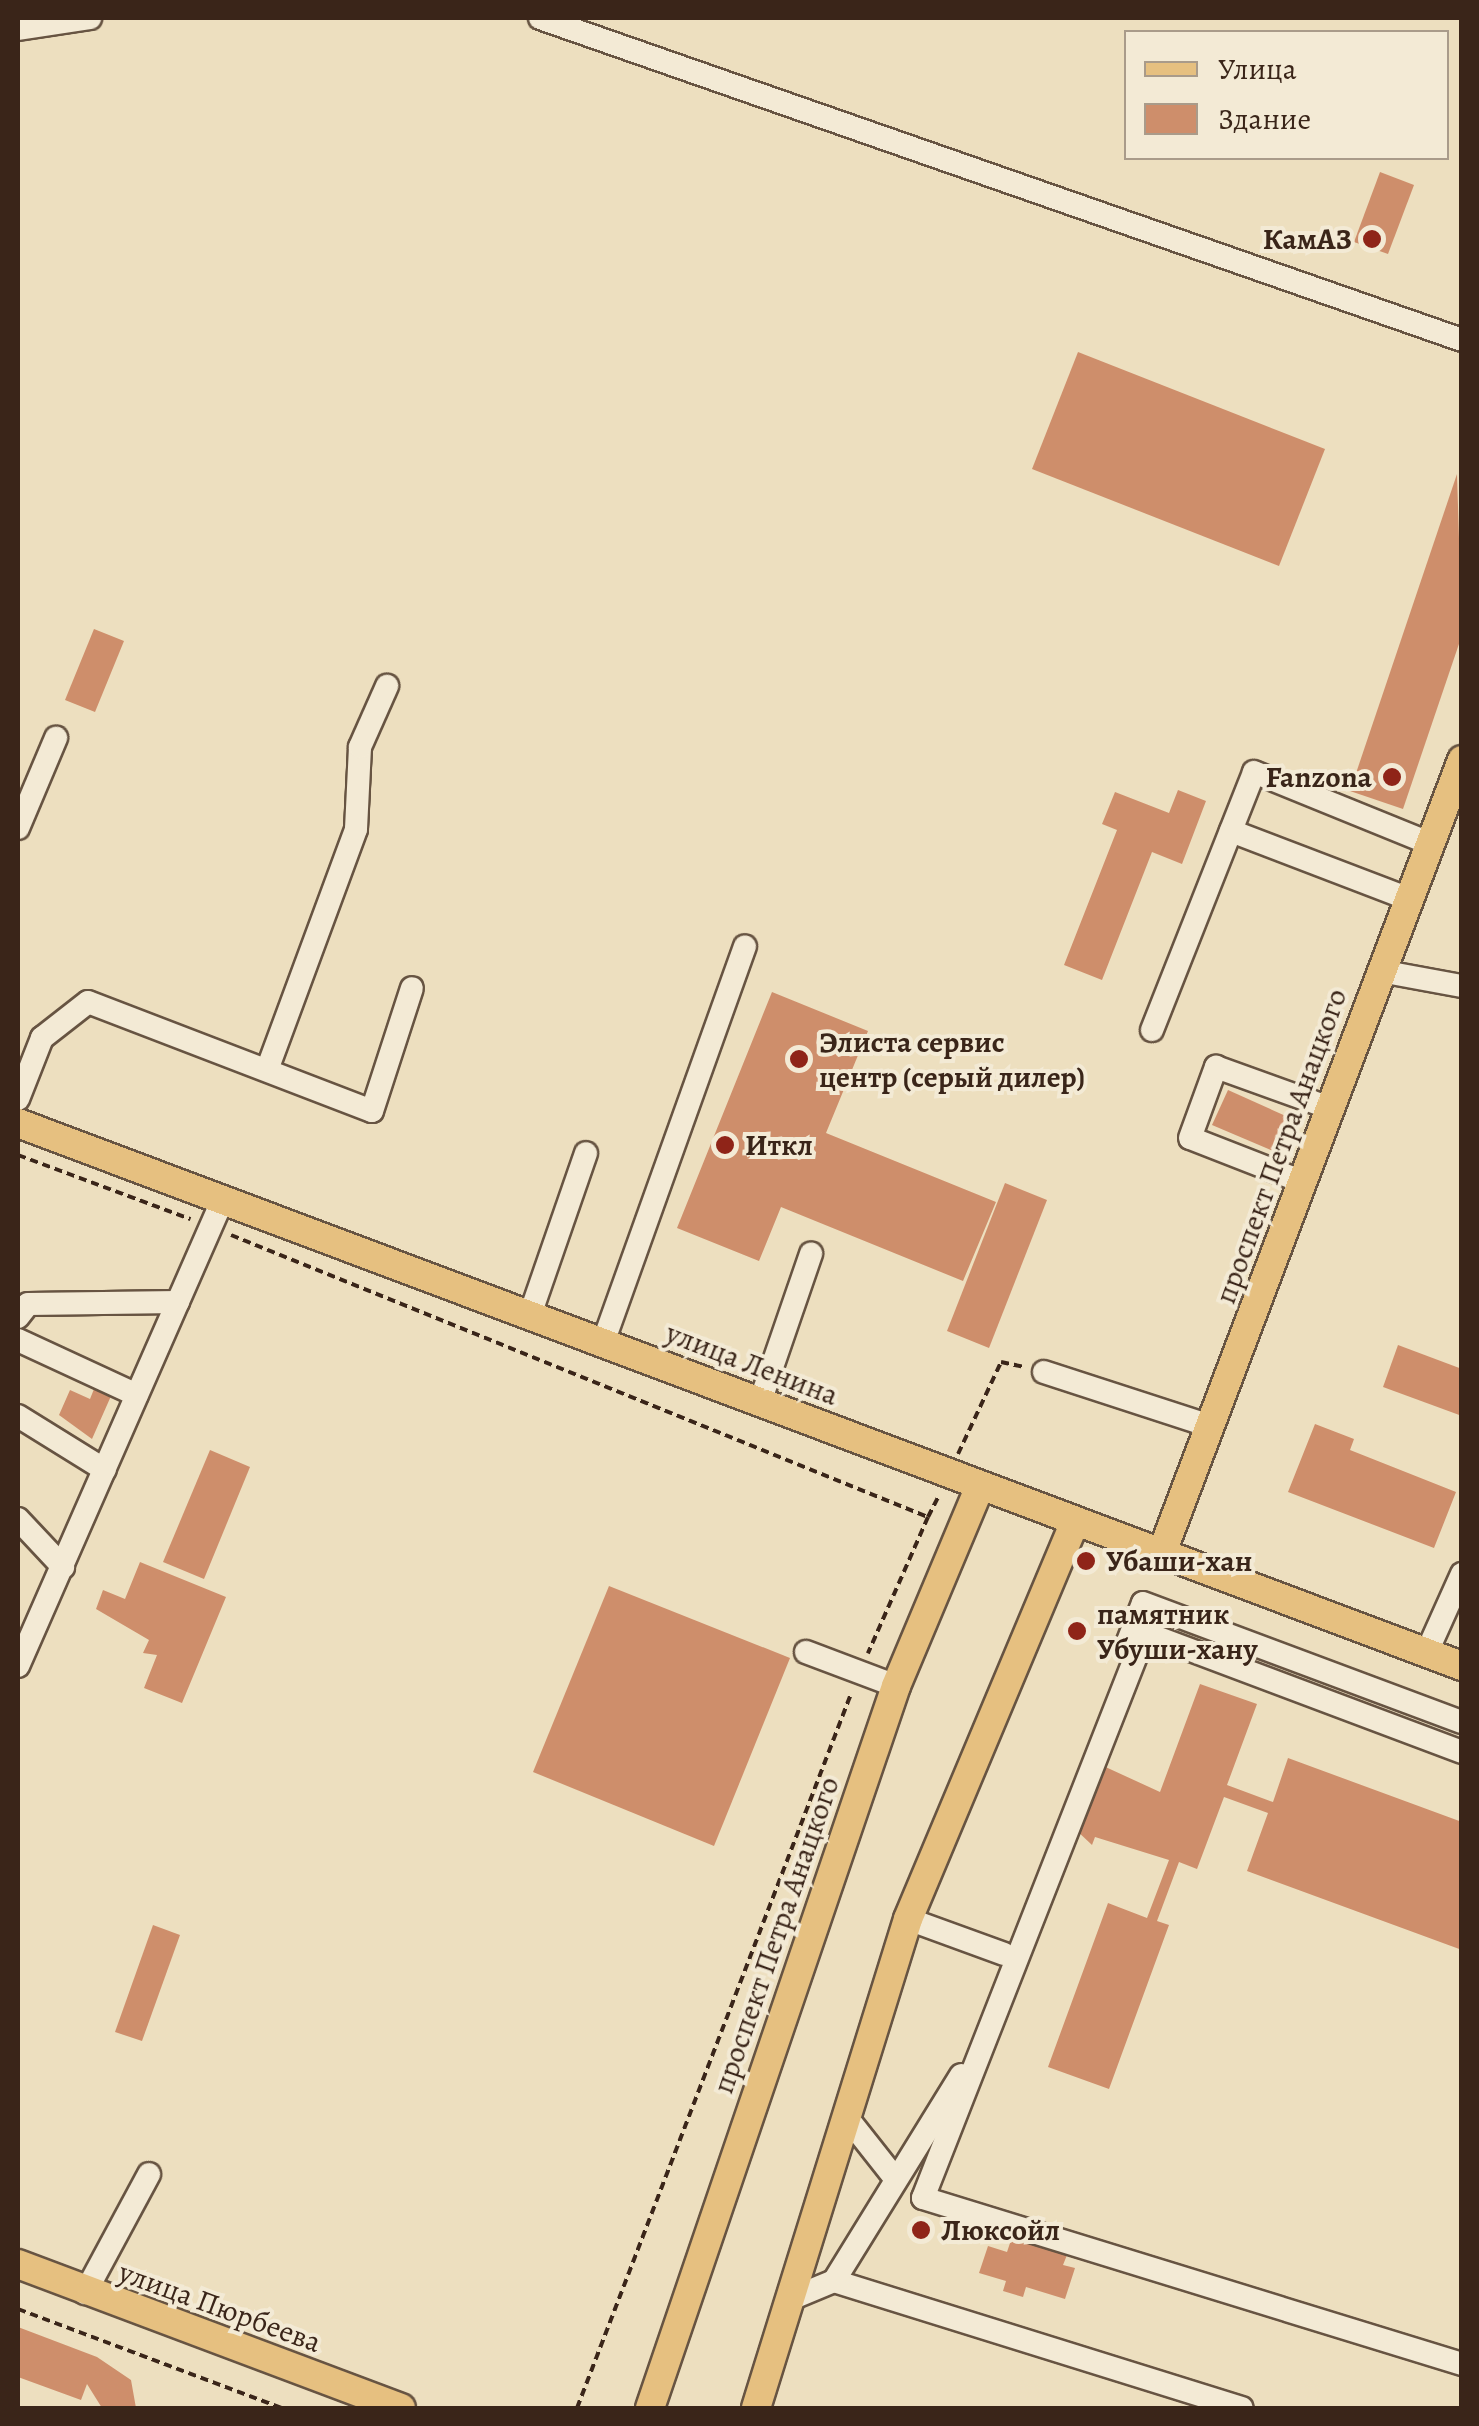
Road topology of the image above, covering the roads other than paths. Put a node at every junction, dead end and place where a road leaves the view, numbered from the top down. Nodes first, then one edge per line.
1 (90, 18) edge
2 (540, 18) edge
3 (18, 28) edge
4 (1462, 340) edge
5 (386, 686) dead end
6 (56, 738) dead end
7 (1462, 760) edge
8 (18, 828) edge
9 (1232, 830) junction
10 (1430, 843) junction
11 (1406, 898) junction
12 (745, 946) dead end
13 (1380, 971) junction
14 (1462, 986) edge
15 (412, 988) dead end
16 (1152, 1030) dead end
17 (267, 1070) junction
18 (18, 1099) edge
19 (1330, 1108) junction
20 (18, 1123) edge
21 (586, 1153) dead end
22 (1303, 1182) junction
23 (222, 1199) junction
24 (811, 1254) dead end
25 (178, 1302) junction
26 (531, 1312) junction
27 (18, 1317) edge
28 (18, 1340) edge
29 (604, 1340) junction
30 (1044, 1372) road end
31 (138, 1395) junction
32 (760, 1402) junction
33 (18, 1416) edge
34 (1210, 1426) junction
35 (105, 1470) junction
36 (979, 1489) junction
37 (18, 1519) edge
38 (1074, 1524) junction
39 (1162, 1555) junction
40 (63, 1567) junction
41 (1462, 1574) edge
42 (806, 1652) dead end
43 (1426, 1654) junction
44 (18, 1666) edge
45 (1462, 1666) edge
46 (896, 1686) junction
47 (1462, 1722) edge
48 (1462, 1752) edge
49 (908, 1918) junction
50 (1004, 1954) junction
51 (845, 2115) junction
52 (149, 2174) dead end
53 (894, 2176) junction
54 (18, 2264) edge
55 (834, 2281) junction
56 (86, 2292) junction
57 (788, 2300) junction
58 (1462, 2364) edge
59 (401, 2408) edge
60 (650, 2408) edge
61 (756, 2408) edge
62 (1242, 2408) edge

1 - 3 street
2 - 4 street
5 - 17 street
6 - 8 street
7 - 10 main road, проспект Петра Анацкого
9 - 10 street
9 - 11 street
9 - 16 street
10 - 11 main road, проспект Петра Анацкого
11 - 13 main road, проспект Петра Анацкого
12 - 29 street
13 - 14 street
13 - 19 main road, проспект Петра Анацкого
15 - 17 street
17 - 18 street
19 - 22 main road, проспект Петра Анацкого
19 - 22 street
20 - 23 main road, улица Ленина
21 - 26 street
22 - 34 main road, проспект Петра Анацкого
23 - 25 street
23 - 26 main road, улица Ленина
24 - 32 street
25 - 27 street
25 - 31 street
26 - 29 main road, улица Ленина
28 - 31 street
29 - 32 main road, улица Ленина
30 - 34 street
31 - 35 street
32 - 36 main road, улица Ленина
33 - 35 street
34 - 39 main road, проспект Петра Анацкого
35 - 40 street
36 - 38 main road, улица Ленина
36 - 46 main road, проспект Петра Анацкого
37 - 40 street
38 - 39 main road, улица Ленина
38 - 49 main road
39 - 43 main road, улица Ленина
40 - 44 street
41 - 43 street
42 - 46 street
43 - 45 main road, улица Ленина
46 - 60 main road, проспект Петра Анацкого
47 - 50 street
48 - 58 street
49 - 50 street
49 - 51 main road
50 - 53 street
51 - 53 street
51 - 57 main road
52 - 56 street
53 - 55 street
54 - 56 main road, улица Пюрбеева
55 - 57 street
55 - 62 street
56 - 59 main road, улица Пюрбеева
57 - 61 main road

